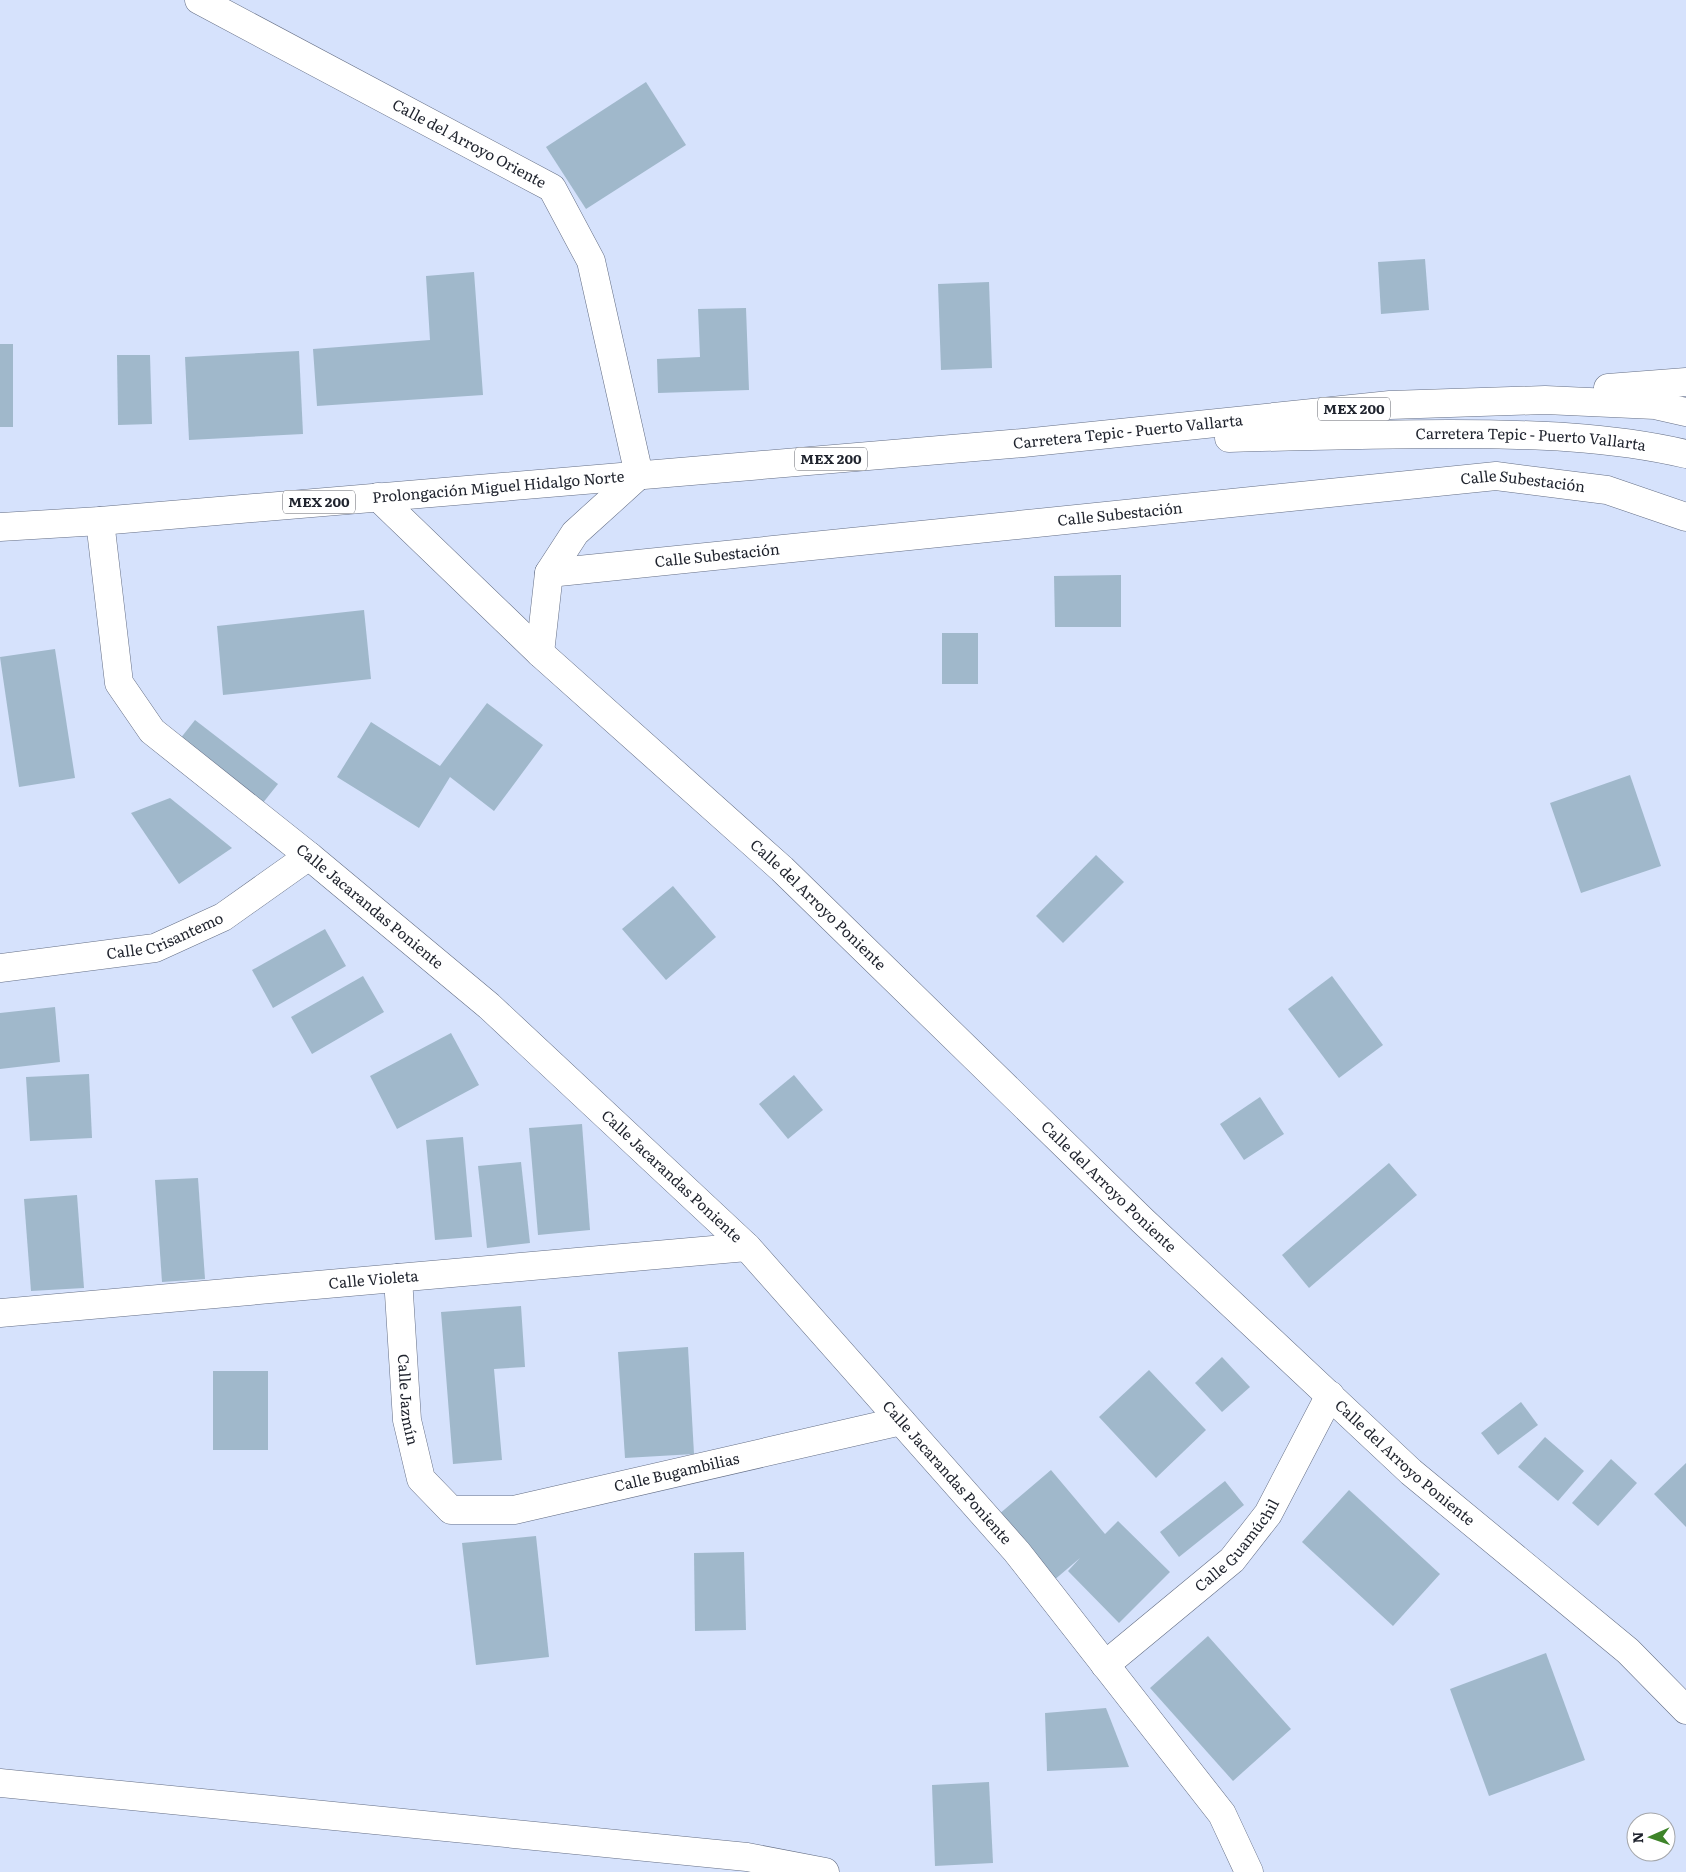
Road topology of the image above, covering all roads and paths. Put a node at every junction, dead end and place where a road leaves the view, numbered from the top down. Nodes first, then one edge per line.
1 (199, 0) edge
2 (1686, 382) edge
3 (1390, 405) junction
4 (1686, 412) edge
5 (1023, 443) junction
6 (1686, 454) edge
7 (639, 475) junction
8 (378, 497) junction
9 (1686, 517) edge
10 (100, 521) junction
11 (0, 527) edge
12 (549, 573) junction
13 (540, 653) junction
14 (309, 856) junction
15 (0, 968) edge
16 (747, 1247) junction
17 (398, 1278) junction
18 (0, 1313) edge
19 (1330, 1395) junction
20 (900, 1421) junction
21 (451, 1510) joint
22 (1105, 1665) junction
23 (1686, 1710) edge
24 (0, 1783) edge
25 (825, 1872) edge
26 (1249, 1872) edge

1 - 7 main road, Calle del Arroyo Oriente
2 - 3 main road
3 - 4 main road, Carretera Tepic - Puerto Vallarta / MEX 200
3 - 5 main road, Carretera Tepic - Puerto Vallarta / MEX 200
5 - 6 main road, Carretera Tepic - Puerto Vallarta / MEX 200
5 - 7 main road, MEX 200
7 - 8 main road, Prolongación Miguel Hidalgo Norte / MEX 200
7 - 12 main road
8 - 10 main road, Prolongación Miguel Hidalgo Norte / MEX 200
8 - 13 main road, Calle del Arroyo Poniente
9 - 12 main road, Calle Subestación
10 - 11 main road, Prolongación Miguel Hidalgo Norte / MEX 200
10 - 14 main road, Calle Jacarandas Poniente
12 - 13 main road
13 - 19 main road, Calle del Arroyo Poniente
14 - 15 main road, Calle Crisantemo
14 - 16 main road, Calle Jacarandas Poniente
16 - 17 main road, Calle Violeta
16 - 20 main road, Calle Jacarandas Poniente
17 - 18 main road, Calle Violeta
17 - 21 main road, Calle Jazmín
19 - 22 main road, Calle Guamúchil
19 - 23 main road, Calle del Arroyo Poniente
20 - 21 main road, Calle Bugambilias
20 - 22 main road, Calle Jacarandas Poniente
22 - 26 main road, Calle Jacarandas Poniente
24 - 25 main road

